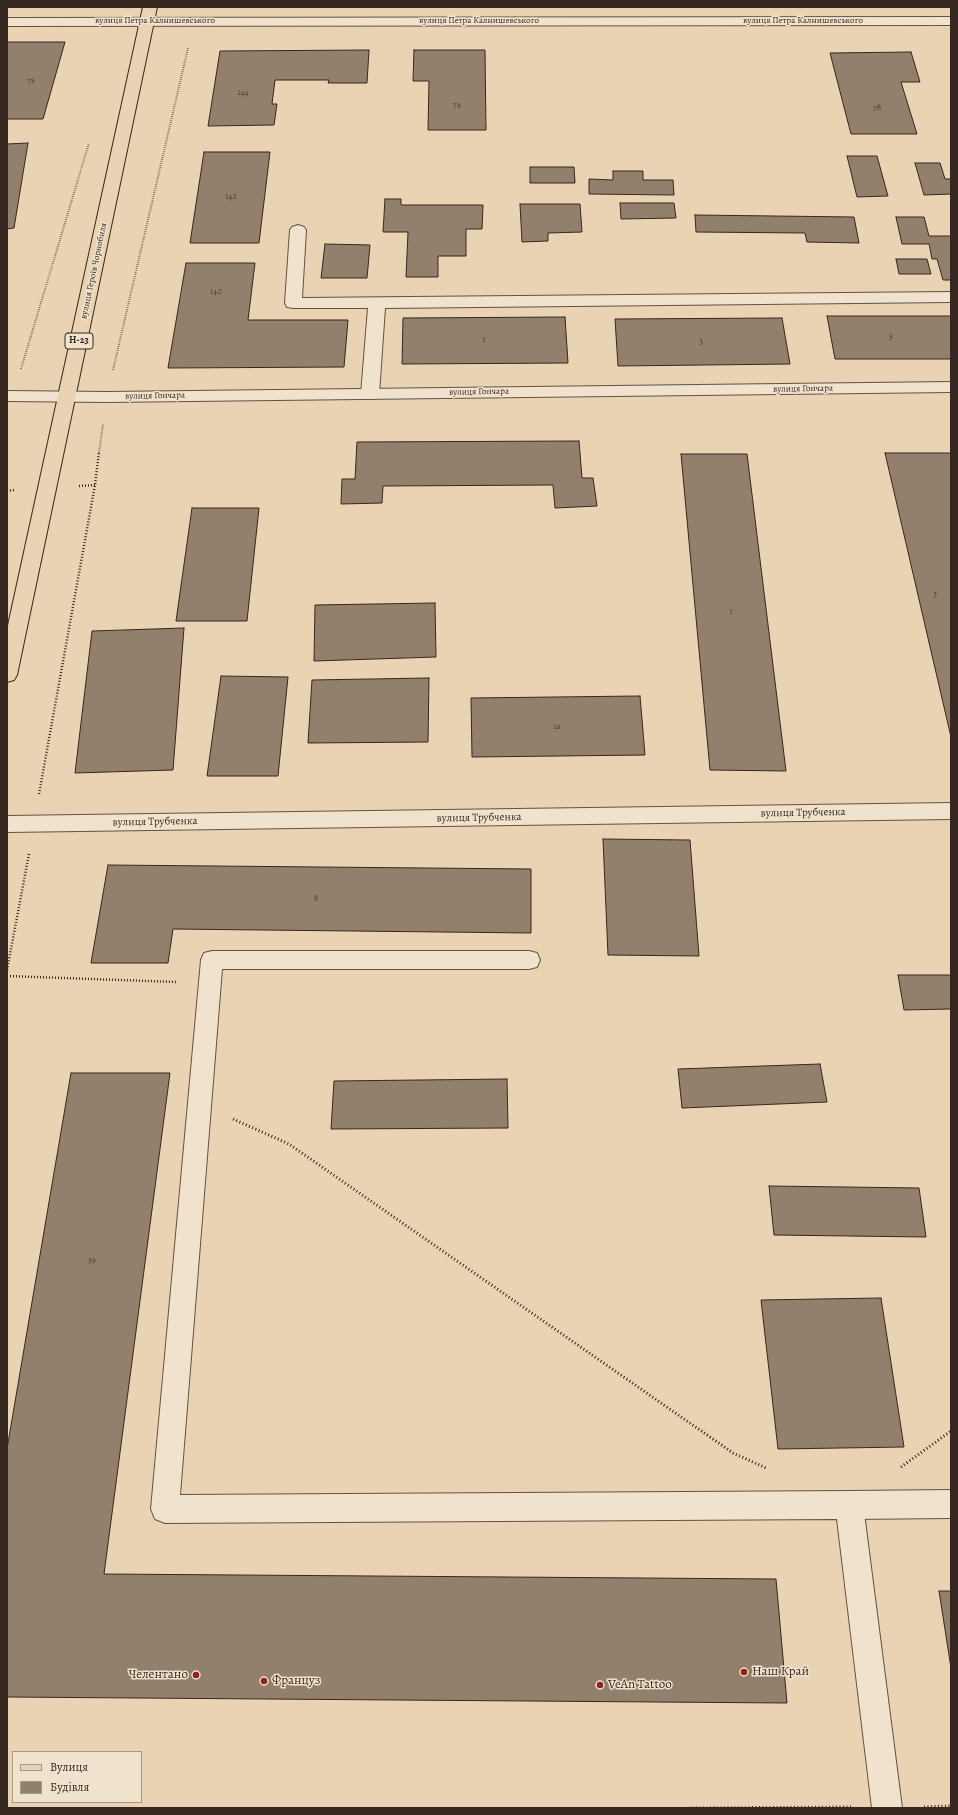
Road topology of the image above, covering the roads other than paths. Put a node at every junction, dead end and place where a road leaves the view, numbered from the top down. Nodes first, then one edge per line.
1 (149, 14) edge
2 (951, 21) edge
3 (7, 22) edge
4 (298, 230) dead end
5 (951, 297) edge
6 (376, 303) junction
7 (951, 387) edge
8 (370, 394) junction
9 (10, 396) edge
10 (67, 396) junction
11 (7, 675) edge
12 (951, 812) edge
13 (7, 824) edge
14 (529, 960) dead end
15 (951, 1504) edge
16 (849, 1505) junction
17 (886, 1808) edge

1 - 2 street, вулиця Петра Калнишевського
1 - 3 street, вулиця Петра Калнишевського
1 - 10 main road, вулиця Героїв Чорнобиля / Н-23
4 - 6 street
5 - 6 street
6 - 8 street
7 - 8 street, вулиця Гончара
8 - 10 street, вулиця Гончара
9 - 10 street, вулиця Гончара
10 - 11 main road, вулиця Героїв Чорнобиля / Н-23
12 - 13 street, вулиця Трубченка
14 - 16 street
15 - 16 street
16 - 17 street

